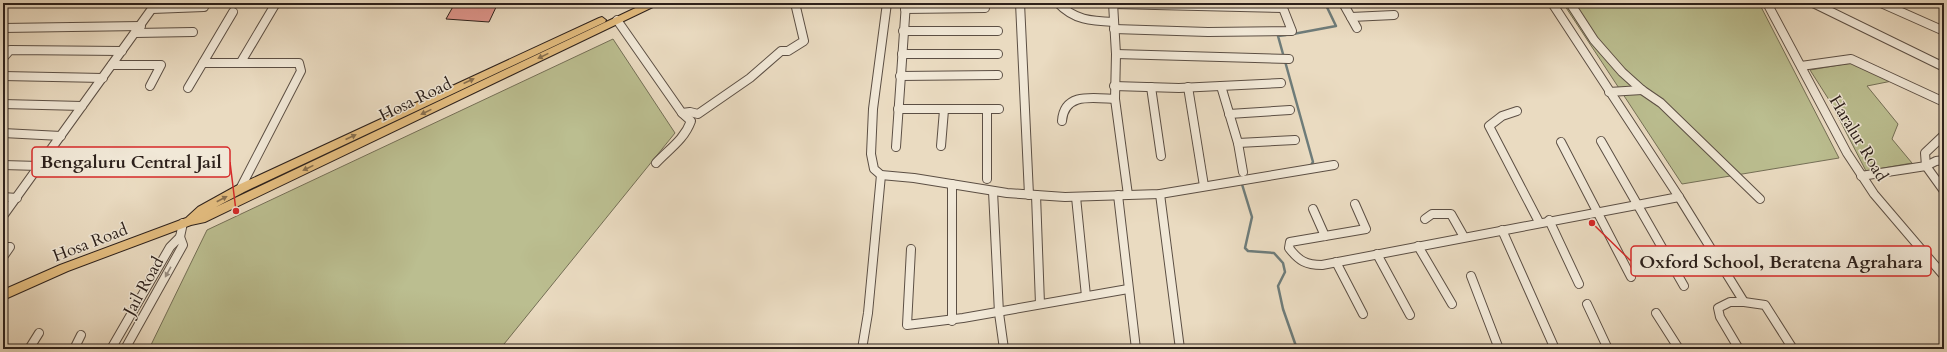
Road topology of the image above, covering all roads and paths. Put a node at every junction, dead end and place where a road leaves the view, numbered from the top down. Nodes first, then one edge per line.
1 (3, 3) edge
2 (28, 3) edge
3 (276, 3) edge
4 (638, 3) edge
5 (654, 3) edge
6 (795, 3) edge
7 (887, 3) edge
8 (1020, 3) edge
9 (1058, 3) edge
10 (1343, 3) edge
11 (1552, 3) edge
12 (1570, 3) edge
13 (1767, 3) edge
14 (1813, 3) edge
15 (1881, 3) edge
16 (1113, 4) edge
17 (1282, 5) edge
18 (154, 6) edge
19 (905, 6) edge
20 (1829, 6) edge
21 (204, 7) dead end
22 (985, 8) dead end
23 (233, 12) dead end
24 (1394, 15) dead end
25 (1351, 17) junction
26 (617, 20) junction
27 (1114, 25) junction
28 (141, 26) junction
29 (3, 28) edge
30 (1357, 28) dead end
31 (904, 31) junction
32 (998, 31) dead end
33 (1944, 31) edge
34 (193, 32) dead end
35 (135, 33) junction
36 (122, 51) junction
37 (902, 54) junction
38 (998, 54) dead end
39 (1116, 54) junction
40 (3, 58) edge
41 (1289, 59) dead end
42 (241, 62) junction
43 (203, 63) junction
44 (112, 65) junction
45 (1800, 66) junction
46 (1944, 67) edge
47 (998, 75) dead end
48 (3, 76) edge
49 (900, 76) junction
50 (103, 78) junction
51 (1282, 83) dead end
52 (150, 86) dead end
53 (1114, 86) junction
54 (1221, 86) junction
55 (1151, 87) junction
56 (188, 88) dead end
57 (1188, 88) junction
58 (1642, 90) junction
59 (1609, 92) junction
60 (1115, 99) junction
61 (1944, 102) edge
62 (3, 104) edge
63 (82, 106) junction
64 (898, 109) junction
65 (987, 109) junction
66 (999, 109) dead end
67 (944, 110) junction
68 (1290, 110) dead end
69 (1517, 111) dead end
70 (682, 113) junction
71 (1229, 114) junction
72 (1062, 121) dead end
73 (3, 133) edge
74 (61, 136) junction
75 (1944, 136) edge
76 (1295, 140) dead end
77 (1602, 141) dead end
78 (1561, 142) dead end
79 (1238, 143) junction
80 (941, 146) dead end
81 (896, 147) dead end
82 (1161, 156) dead end
83 (1944, 160) edge
84 (656, 163) dead end
85 (3, 165) edge
86 (1334, 165) dead end
87 (39, 166) junction
88 (1926, 166) junction
89 (1243, 172) dead end
90 (881, 176) junction
91 (1861, 176) junction
92 (987, 179) dead end
93 (952, 184) junction
94 (1204, 186) junction
95 (240, 189) junction
96 (993, 191) junction
97 (1944, 191) edge
98 (1160, 194) junction
99 (1033, 195) junction
100 (1118, 195) junction
101 (1128, 195) junction
102 (3, 197) edge
103 (1076, 197) junction
104 (16, 198) junction
105 (1679, 198) junction
106 (1760, 199) dead end
107 (1355, 204) dead end
108 (1636, 204) junction
109 (1313, 209) dead end
110 (1597, 211) junction
111 (3, 216) edge
112 (1425, 219) dead end
113 (1549, 220) junction
114 (186, 222) junction
115 (1539, 222) junction
116 (1502, 230) junction
117 (1326, 236) junction
118 (180, 237) junction
119 (1464, 237) junction
120 (1418, 246) junction
121 (3, 247) edge
122 (911, 249) dead end
123 (1376, 254) junction
124 (3, 257) edge
125 (1336, 262) junction
126 (1471, 276) dead end
127 (1944, 276) edge
128 (1631, 277) dead end
129 (1579, 284) dead end
130 (1684, 286) dead end
131 (1128, 290) junction
132 (3, 295) edge
133 (1086, 296) junction
134 (1744, 302) junction
135 (1040, 304) junction
136 (1452, 304) dead end
137 (1586, 304) dead end
138 (999, 313) junction
139 (1656, 313) dead end
140 (1363, 314) dead end
141 (1410, 315) dead end
142 (952, 321) junction
143 (39, 333) dead end
144 (81, 335) dead end
145 (29, 349) edge
146 (74, 349) edge
147 (111, 349) edge
148 (125, 349) edge
149 (862, 349) edge
150 (1004, 349) edge
151 (1136, 349) edge
152 (1180, 349) edge
153 (1499, 349) edge
154 (1555, 349) edge
155 (1608, 349) edge
156 (1679, 349) edge
157 (1739, 349) edge
158 (1793, 349) edge

1 - 2 street
3 - 42 street
95 -> 4 main road, Hosa Road
5 - 26 main road, Hosa Road
6 - 70 street
7 - 90 street
8 - 99 street
9 - 27 street
10 - 25 street
11 - 59 street
12 - 58 street
13 - 45 street, Haralur Road
14 - 20 street
15 - 33 street
16 - 17 street
16 - 27 street
17 - 27 street
18 - 21 street
18 - 28 street
19 - 22 street
19 - 31 street
20 - 46 street
23 - 43 street
24 - 25 street
25 - 30 street
26 - 70 street
26 -> 114 main road, Hosa Road
27 - 39 street
28 - 29 street
28 - 35 street
31 - 32 street
31 - 37 street
34 - 35 street
35 - 36 street
36 - 40 street
36 - 44 street
37 - 38 street
37 - 49 street
39 - 41 street
39 - 53 street
42 - 43 street
42 - 95 street
43 - 56 street
44 - 50 street
44 - 52 street
45 - 61 street
45 - 91 street, Haralur Road
47 - 49 street
48 - 50 street
49 - 64 street
50 - 63 street
51 - 54 street
53 - 55 street
53 - 60 street
54 - 57 street
54 - 71 street
55 - 57 street
55 - 82 street
57 - 94 street
58 - 59 street
58 - 106 street
59 - 105 street
60 - 72 street
60 - 101 street
62 - 63 street
63 - 74 street
64 - 67 street
64 - 81 street
65 - 66 street
65 - 67 street
65 - 92 street
67 - 80 street
68 - 71 street
69 - 115 street
70 - 84 street
71 - 79 street
73 - 74 street
74 - 87 street
75 - 88 street
76 - 79 street
77 - 108 street
78 - 110 street
79 - 89 street
83 - 88 street
85 - 87 street
86 - 94 street
87 - 104 street
88 - 91 street
88 - 97 street
90 - 93 street
90 - 149 street
91 - 127 street, Haralur Road
93 - 96 street
93 - 142 street
94 - 98 street
114 -> 95 main road, Hosa Road
96 - 99 street
96 - 138 street
98 - 101 street
98 - 152 street
99 - 103 street
99 - 135 street
100 - 101 street
100 - 103 street
100 - 131 street
102 - 104 street
103 - 133 street
104 - 111 street
105 - 108 street
105 - 134 street
107 - 117 street
108 - 110 street
108 - 130 street
109 - 117 street
110 - 113 street
110 - 128 street
112 - 119 street
113 - 115 street
113 - 129 street
114 - 118 street, Jail Road
114 - 132 main road, Hosa Road
115 - 116 street
116 - 119 street
116 - 154 street
117 - 125 street
118 - 147 street
118 -> 148 street, Jail Road
119 - 120 street
120 - 123 street
120 - 136 street
121 - 124 street
122 - 142 street
123 - 125 street
123 - 141 street
125 - 140 street
126 - 153 street
131 - 133 street
131 - 151 street
133 - 135 street
134 - 157 street
134 - 158 street
135 - 138 street
137 - 155 street
138 - 142 street
138 - 150 street
139 - 156 street
143 - 145 street
144 - 146 street

